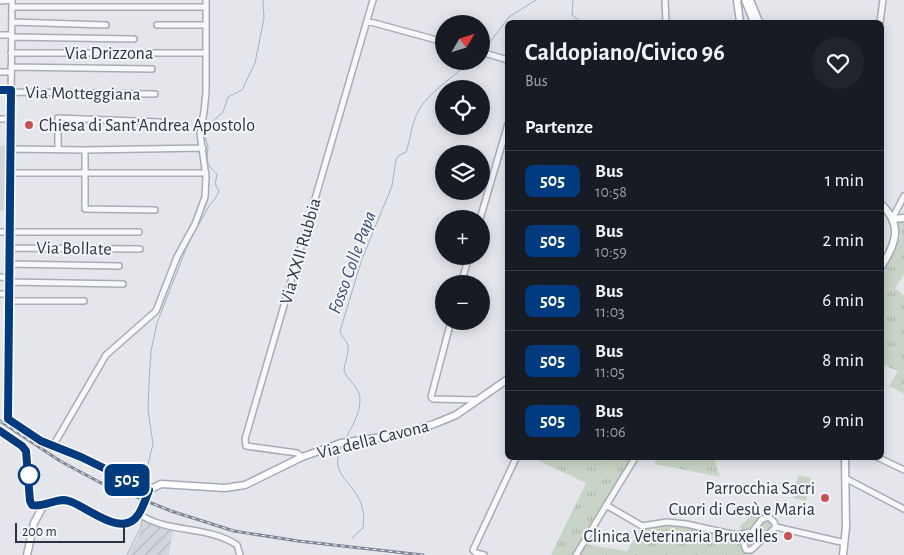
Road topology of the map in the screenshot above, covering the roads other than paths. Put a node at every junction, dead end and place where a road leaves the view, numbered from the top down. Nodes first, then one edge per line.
1 (0, 0) edge
2 (12, 0) edge
3 (206, 0) edge
4 (373, 0) edge
5 (665, 0) edge
6 (737, 0) edge
7 (745, 0) edge
8 (750, 0) edge
9 (883, 0) edge
10 (12, 7) junction
11 (206, 7) junction
12 (666, 20) edge
13 (740, 20) edge
14 (753, 20) edge
15 (758, 20) edge
16 (880, 20) edge
17 (367, 21) junction
18 (12, 22) junction
19 (106, 25) dead end
20 (157, 25) dead end
21 (206, 25) junction
22 (0, 35) edge
23 (12, 36) junction
24 (134, 39) dead end
25 (435, 40) edge
26 (11, 54) junction
27 (206, 54) junction
28 (490, 55) edge
29 (505, 59) edge
30 (152, 69) dead end
31 (11, 70) junction
32 (0, 72) edge
33 (0, 90) edge
34 (11, 91) junction
35 (155, 94) dead end
36 (0, 119) edge
37 (10, 119) junction
38 (159, 122) dead end
39 (505, 134) edge
40 (203, 148) junction
41 (10, 149) junction
42 (58, 149) junction
43 (85, 150) junction
44 (10, 173) junction
45 (206, 173) junction
46 (85, 174) junction
47 (904, 196) edge
48 (884, 208) edge
49 (155, 210) dead end
50 (483, 210) edge
51 (892, 218) junction
52 (904, 218) edge
53 (0, 232) edge
54 (9, 232) junction
55 (139, 232) dead end
56 (9, 248) junction
57 (140, 249) dead end
58 (884, 261) edge
59 (9, 264) junction
60 (119, 266) dead end
61 (0, 277) edge
62 (10, 280) junction
63 (123, 284) dead end
64 (0, 294) edge
65 (9, 294) junction
66 (9, 301) junction
67 (84, 301) dead end
68 (449, 330) edge
69 (505, 381) edge
70 (479, 400) junction
71 (0, 431) edge
72 (53, 446) junction
73 (302, 457) junction
74 (515, 460) edge
75 (634, 460) edge
76 (843, 460) edge
77 (843, 460) edge
78 (883, 460) edge
79 (904, 470) edge
80 (845, 478) junction
81 (149, 490) junction
82 (606, 504) junction
83 (43, 506) junction
84 (904, 509) edge
85 (139, 514) junction
86 (776, 527) junction
87 (742, 535) junction
88 (841, 542) junction
89 (27, 555) edge
90 (240, 555) edge
91 (484, 555) edge
92 (576, 555) edge
93 (841, 555) edge

1 - 2 street
2 - 10 street
3 - 11 street
4 - 17 street, Via XXII Rubbia
5 - 12 street
6 - 13 main road
7 - 14 main road
8 - 15 main road
9 - 16 street
10 - 11 street
10 - 18 street
11 - 21 street
17 - 25 street
17 - 73 street, Via XXII Rubbia
18 - 19 street
18 - 23 street
20 - 21 street
21 - 27 street
22 - 23 street
23 - 24 street
23 - 26 street
26 - 27 street, Via Drizzona
26 - 31 street
27 - 40 street
28 - 29 street
30 - 31 street
31 - 32 street
31 - 34 street
33 - 34 street, Via Motteggiana
34 - 35 street, Via Motteggiana
34 - 37 street
36 - 37 street
37 - 41 street
38 - 42 street
39 - 50 street
40 - 43 street
40 - 45 street
41 - 42 street
41 - 44 street
42 - 43 street
43 - 46 street
44 - 46 street
44 - 54 street
45 - 46 street
45 - 72 street
46 - 49 street
47 - 51 street
48 - 51 main road
51 - 52 main road
51 - 58 main road
53 - 54 street
54 - 55 street
54 - 56 street
56 - 57 street, Via Bollate
56 - 59 street
59 - 60 street
59 - 62 street
61 - 62 street
62 - 63 street
62 - 65 street
64 - 65 street
65 - 66 street
66 - 67 street
66 - 72 street
68 - 70 street
69 - 70 main road, Via della Cavona
70 - 73 main road, Via della Cavona
71 - 83 street
72 - 81 street
73 - 81 main road, Via della Cavona
74 - 91 street
75 - 82 street
76 - 80 main road
77 - 88 main road
78 - 79 street
80 - 84 street
80 - 93 main road
81 - 85 main road
82 - 87 street
82 - 92 street
83 - 85 main road
83 - 89 main road
85 - 90 street
86 - 87 street
86 - 87 street
86 - 88 street
88 - 93 main road

